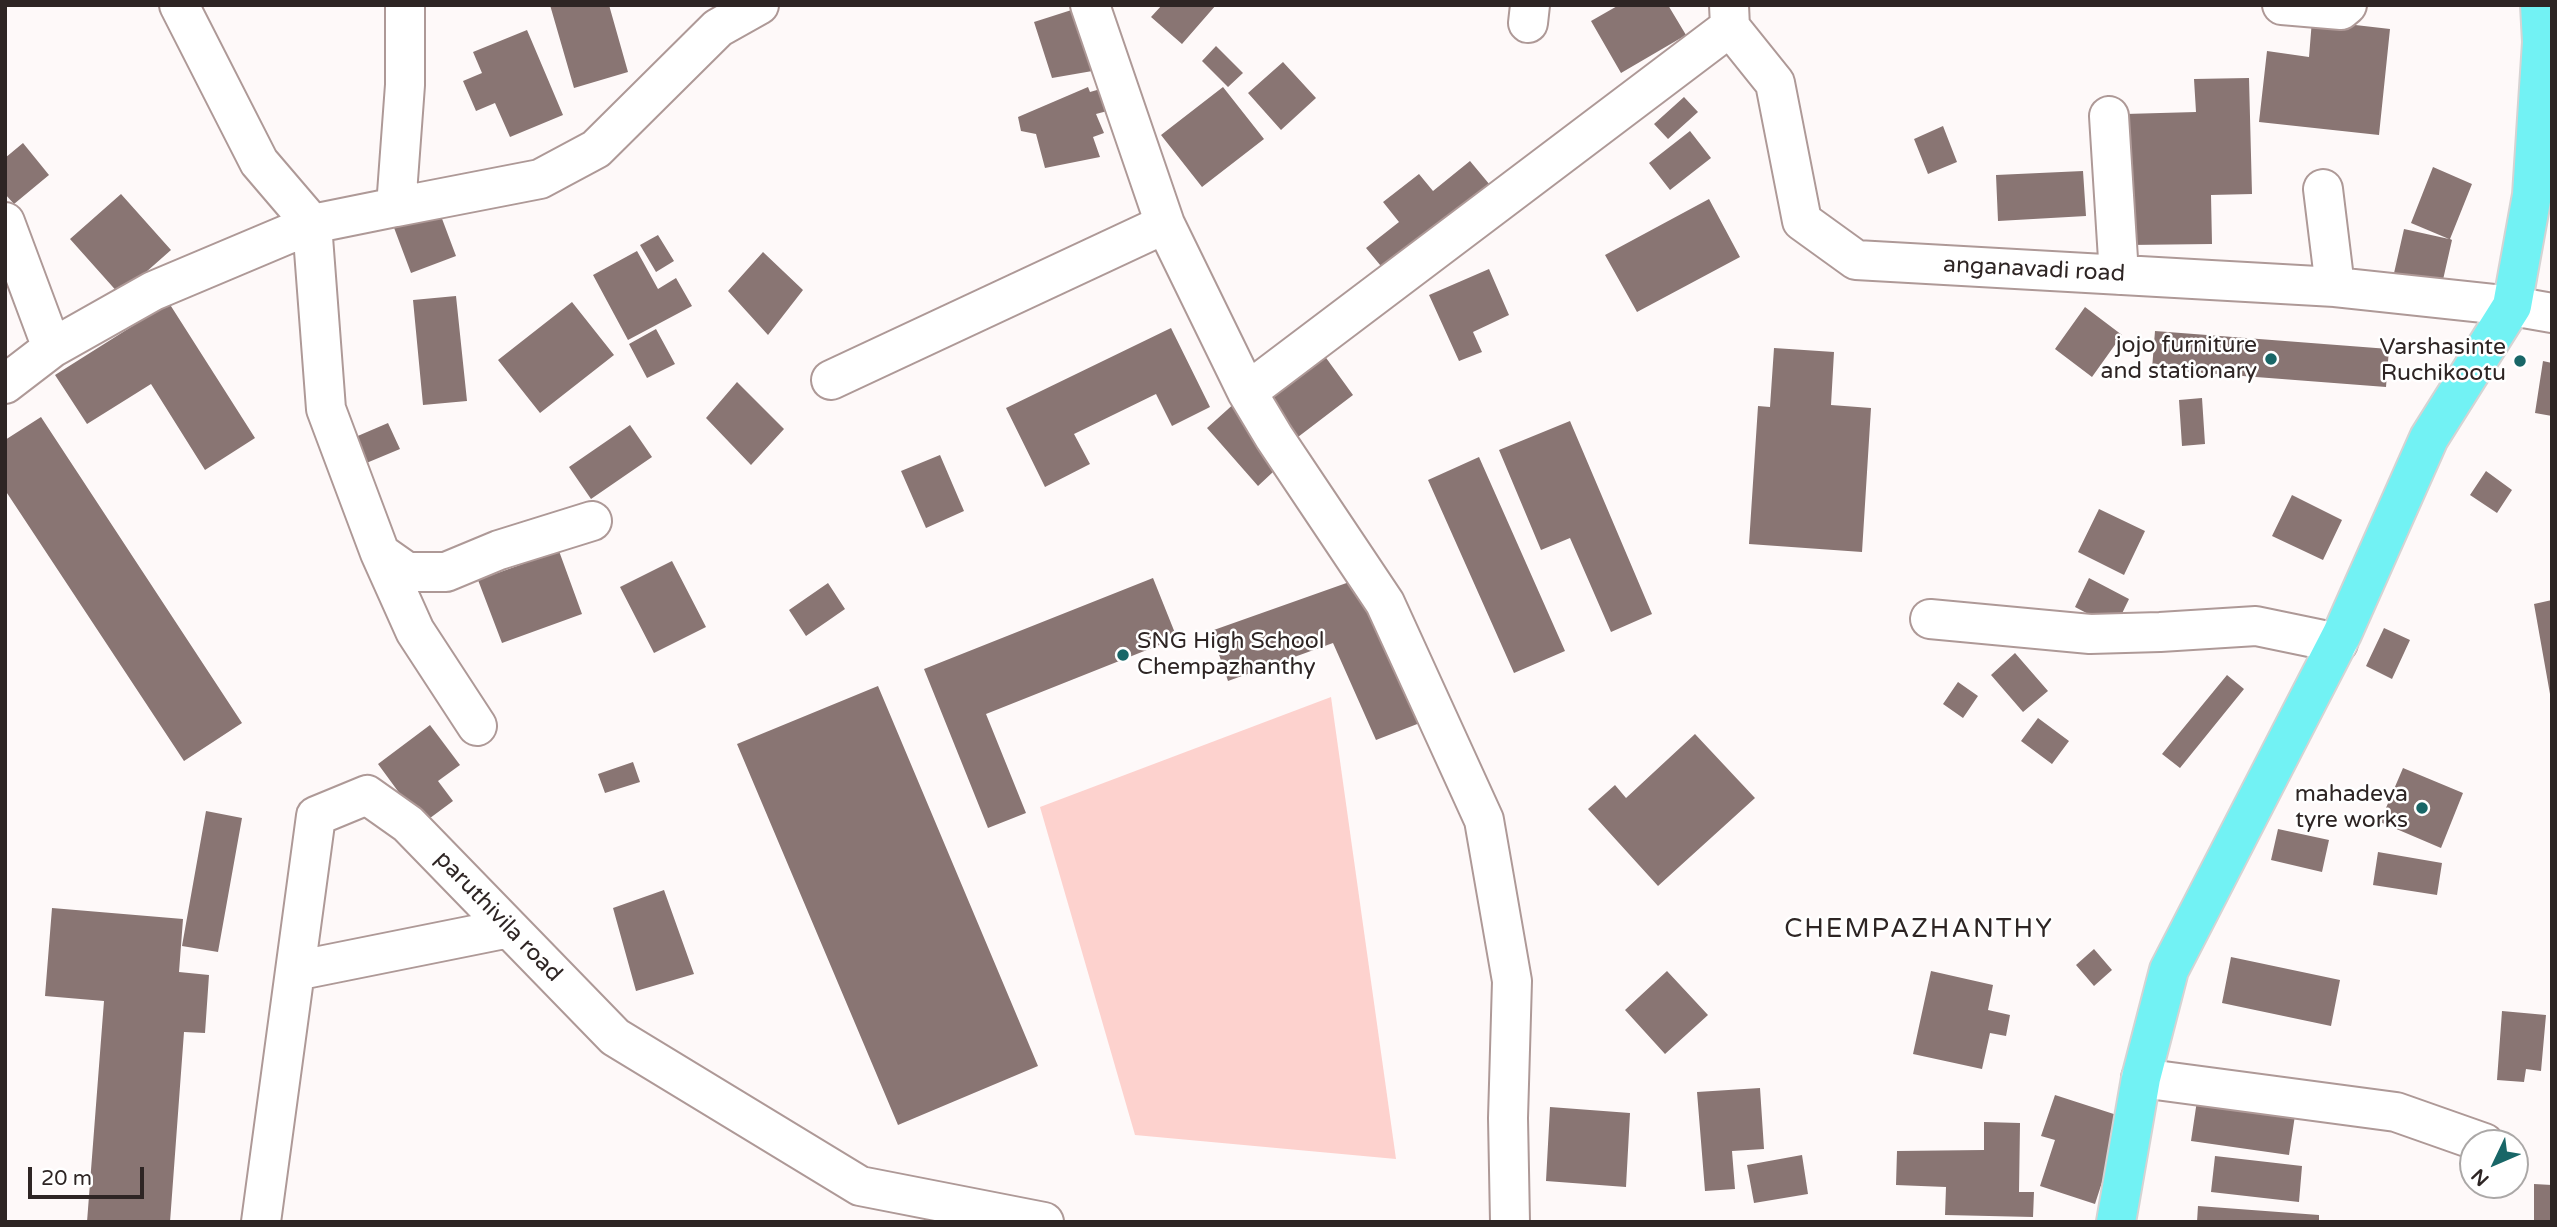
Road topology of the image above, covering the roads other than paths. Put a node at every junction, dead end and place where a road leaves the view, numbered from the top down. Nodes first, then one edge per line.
1 (178, 5) edge
2 (405, 5) edge
3 (759, 5) edge
4 (1090, 5) edge
5 (2282, 5) edge
6 (2347, 5) edge
7 (2540, 5) edge
8 (1729, 16) edge
9 (2109, 116) dead end
10 (2323, 189) dead end
11 (396, 207) junction
12 (5, 222) edge
13 (312, 224) junction
14 (1165, 224) junction
15 (2119, 275) junction
16 (2335, 287) junction
17 (2512, 306) junction
18 (2552, 313) edge
19 (52, 348) junction
20 (831, 380) dead end
21 (5, 384) edge
22 (1247, 392) junction
23 (592, 521) dead end
24 (380, 553) junction
25 (1930, 619) dead end
26 (2338, 643) junction
27 (477, 726) dead end
28 (509, 928) junction
29 (295, 971) junction
30 (2141, 1078) junction
31 (2459, 1134) edge
32 (261, 1222) edge
33 (1044, 1222) edge
34 (1510, 1222) edge
35 (2116, 1222) edge

1 - 13 street
2 - 11 street
3 - 11 street
4 - 14 street
5 - 6 street
7 - 17 main road
8 - 15 street, anganavadi road
8 - 22 street
9 - 15 street
10 - 16 street
11 - 13 street
12 - 19 street
13 - 19 street
13 - 24 street
14 - 20 street
14 - 22 street
15 - 16 street, anganavadi road
16 - 17 street, anganavadi road
17 - 18 street, anganavadi road
17 - 26 main road
19 - 21 street
22 - 34 street
23 - 24 street
24 - 27 street
25 - 26 street
26 - 30 main road
28 - 29 street
28 - 29 street, paruthivila road
28 - 33 street, paruthivila road
29 - 32 street, paruthivila road
30 - 31 street
30 - 35 main road

